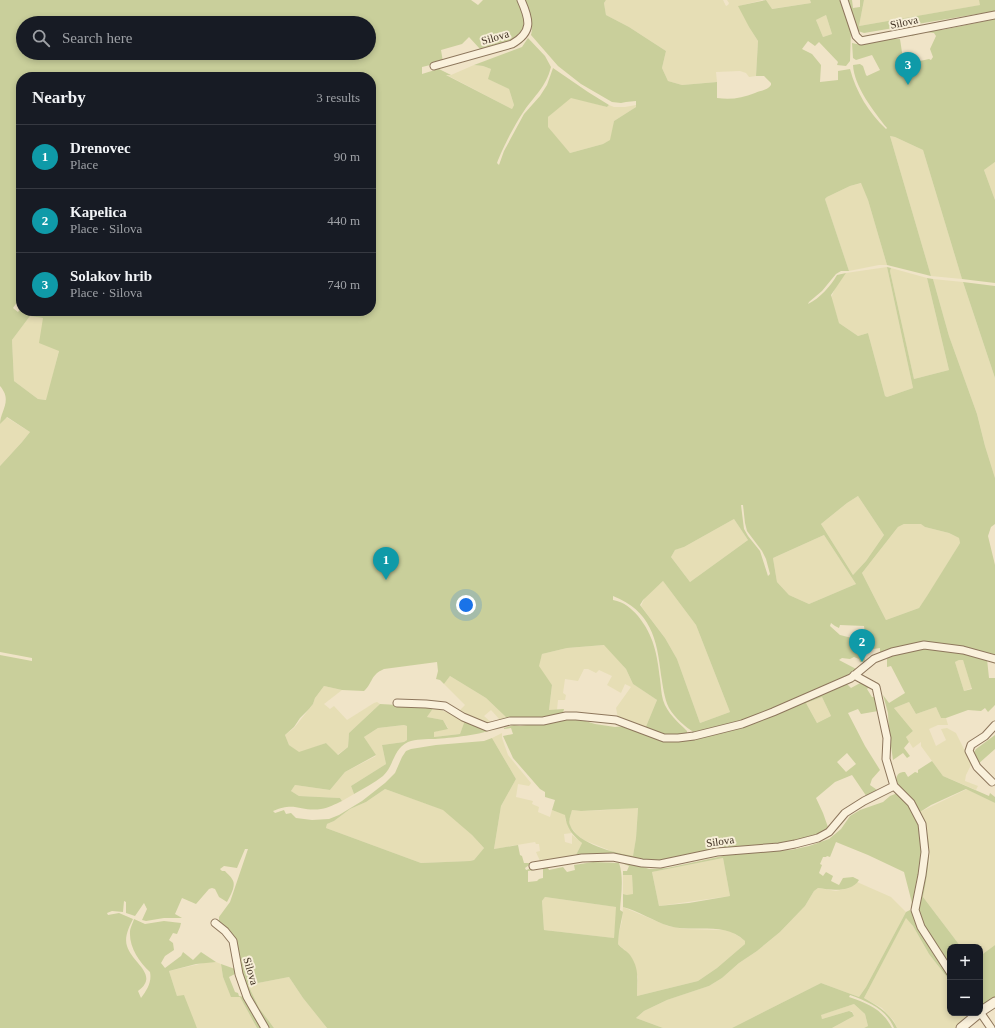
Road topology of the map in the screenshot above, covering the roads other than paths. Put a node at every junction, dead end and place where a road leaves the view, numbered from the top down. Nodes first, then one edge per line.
1 (521, 0) edge
2 (844, 0) edge
3 (995, 15) edge
4 (434, 66) dead end
5 (995, 658) edge
6 (854, 675) junction
7 (396, 703) dead end
8 (995, 725) edge
9 (992, 782) dead end
10 (894, 786) junction
11 (533, 866) dead end
12 (215, 923) dead end
13 (947, 968) edge
14 (995, 1002) edge
15 (983, 1011) edge
16 (976, 1016) edge
17 (982, 1016) edge
18 (265, 1028) edge
19 (961, 1028) edge
20 (991, 1028) edge

1 - 4 street, Silova
2 - 3 street, Silova
5 - 6 street
6 - 7 street
6 - 10 street
8 - 9 street
10 - 11 street, Silova
10 - 13 street
12 - 18 street, Silova
14 - 15 street
16 - 19 street
17 - 20 street

